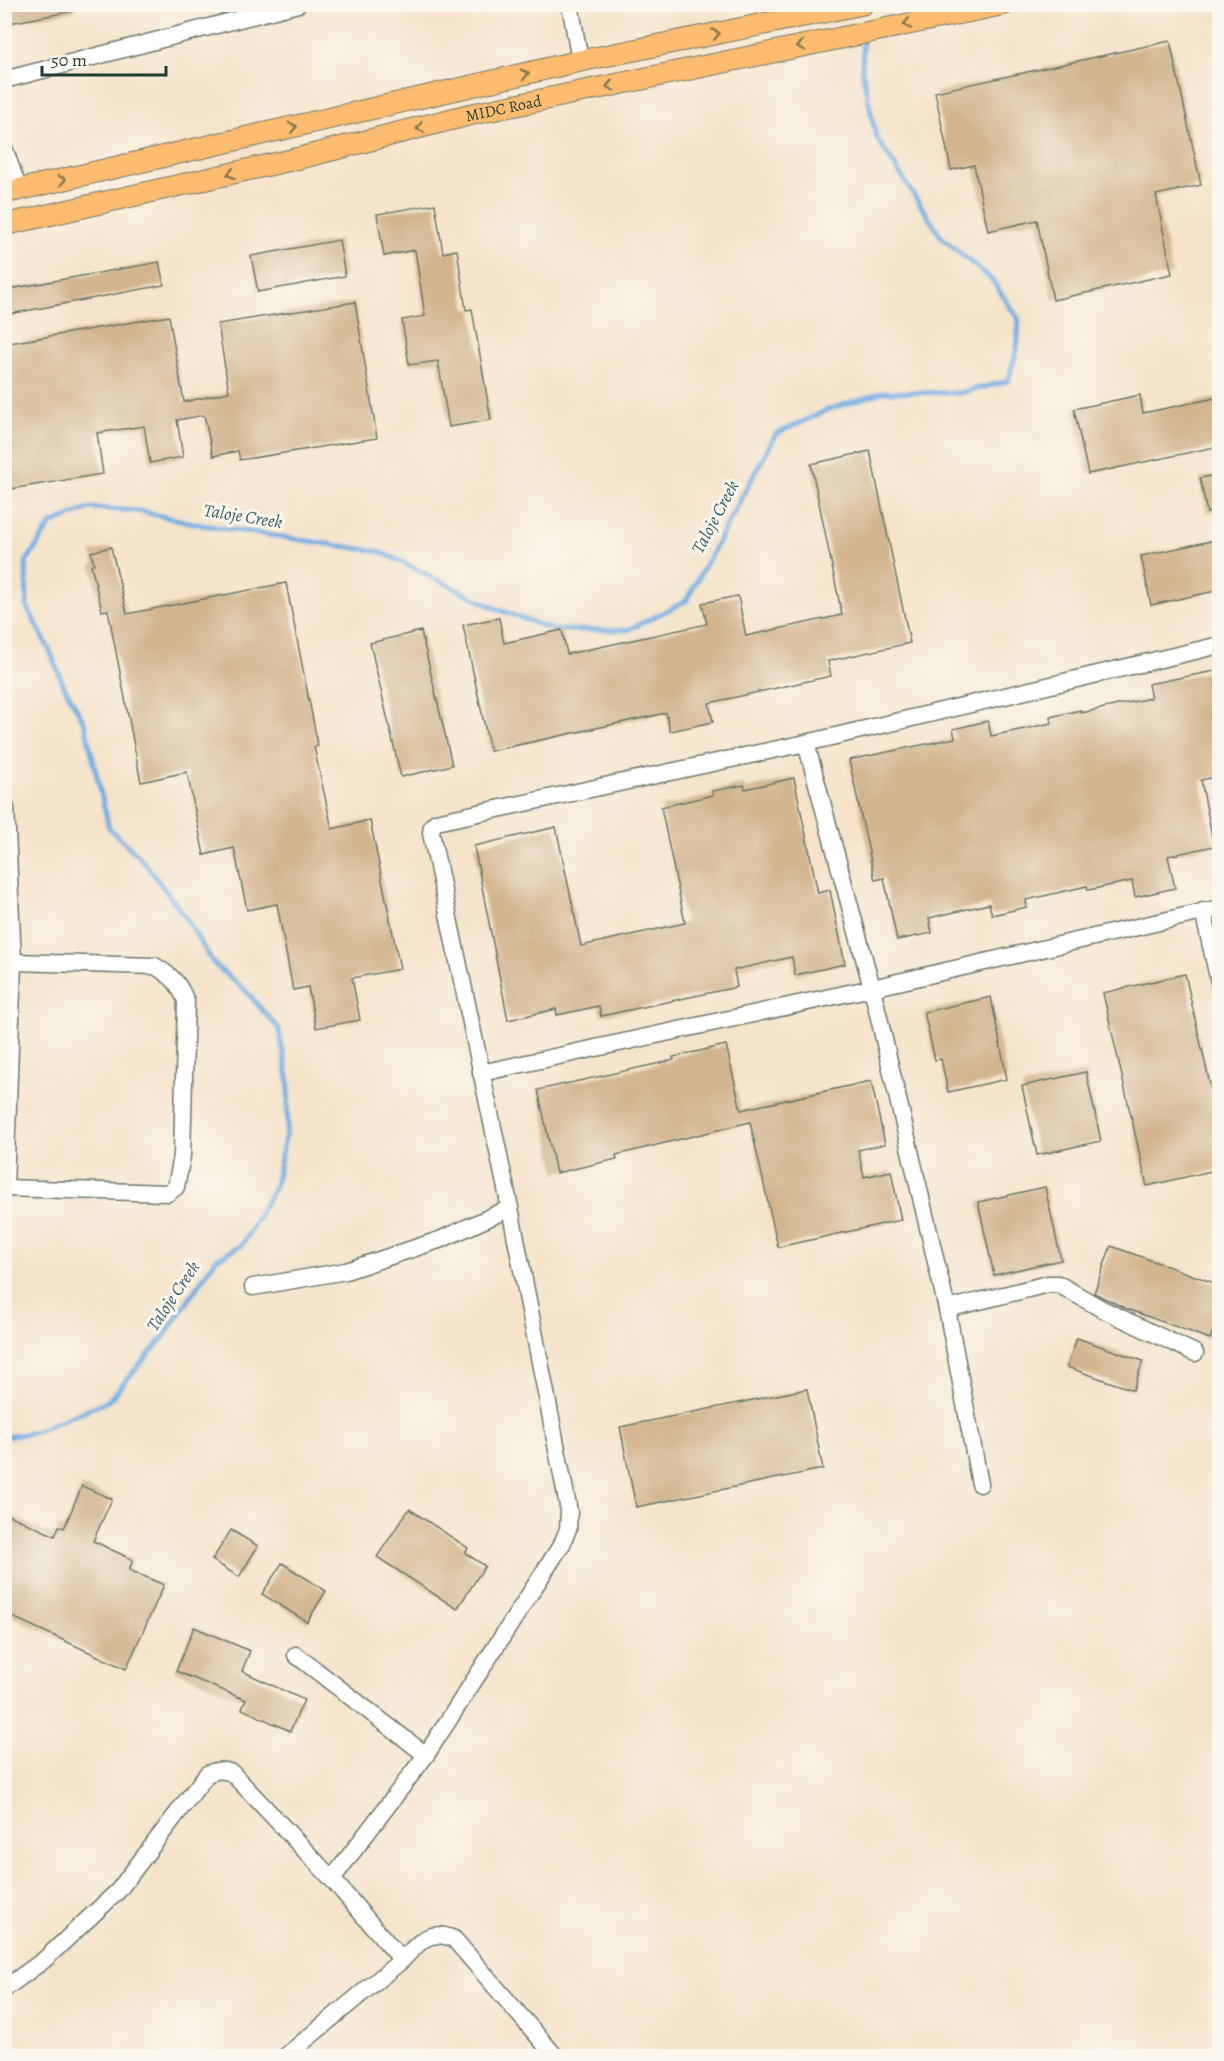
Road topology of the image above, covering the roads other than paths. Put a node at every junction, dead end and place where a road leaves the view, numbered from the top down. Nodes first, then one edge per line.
1 (298, 4) edge
2 (570, 4) edge
3 (1005, 4) edge
4 (856, 6) edge
5 (862, 33) junction
6 (580, 62) junction
7 (4, 80) edge
8 (4, 148) edge
9 (12, 191) edge
10 (4, 225) edge
11 (1220, 645) edge
12 (806, 743) junction
13 (4, 804) edge
14 (1211, 909) edge
15 (13, 962) junction
16 (1220, 986) edge
17 (872, 988) junction
18 (481, 1073) junction
19 (5, 1188) edge
20 (510, 1208) junction
21 (254, 1287) dead end
22 (947, 1309) junction
23 (1196, 1353) dead end
24 (980, 1484) dead end
25 (296, 1655) dead end
26 (426, 1755) junction
27 (332, 1879) junction
28 (402, 1960) junction
29 (4, 1989) edge
30 (286, 2056) edge
31 (555, 2056) edge

1 - 7 lane
2 - 6 lane
3 -> 5 main road, MIDC Road
4 - 5 main road
6 -> 4 main road, MIDC Road
5 -> 10 main road, MIDC Road
9 -> 6 main road, MIDC Road
8 - 9 lane
11 - 12 lane
12 - 17 lane
12 - 18 lane
13 - 15 lane
14 - 16 lane
14 - 17 lane
15 - 19 lane
15 - 19 lane
17 - 18 lane
17 - 22 lane
18 - 20 lane
20 - 21 lane
20 - 26 lane
22 - 23 lane
22 - 24 lane
25 - 26 lane
26 - 27 lane
27 - 28 lane
27 - 29 lane
28 - 30 lane
28 - 31 lane

